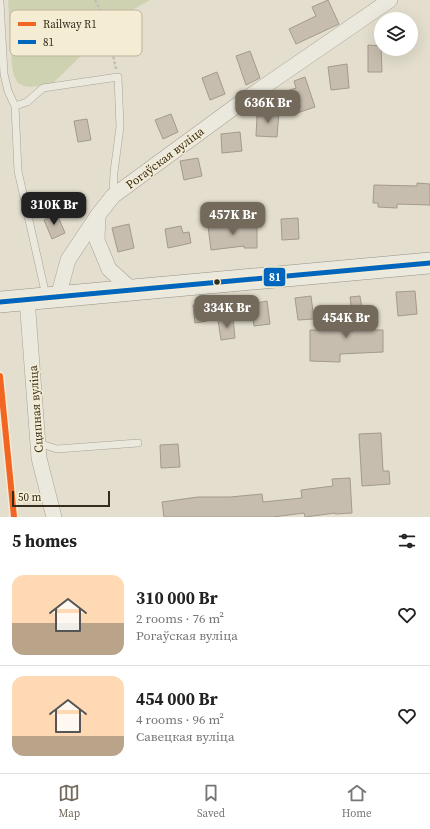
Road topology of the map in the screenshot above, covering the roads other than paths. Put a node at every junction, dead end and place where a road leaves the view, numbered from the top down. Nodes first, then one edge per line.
1 (390, 0) edge
2 (0, 2) edge
3 (15, 106) junction
4 (114, 196) junction
5 (98, 215) junction
6 (430, 263) edge
7 (132, 290) junction
8 (44, 298) junction
9 (0, 302) edge
10 (138, 442) dead end
11 (38, 443) junction
12 (54, 517) edge

1 - 4 street, Рогаўская вуліца
2 - 3 lane
3 - 4 lane
3 - 8 lane
4 - 5 street, Рогаўская вуліца
5 - 7 street
5 - 8 street, Рогаўская вуліца
6 - 7 main road
7 - 8 main road
8 - 9 main road
8 - 11 street, Сцяпная вуліца
10 - 11 lane
11 - 12 street, Сцяпная вуліца

